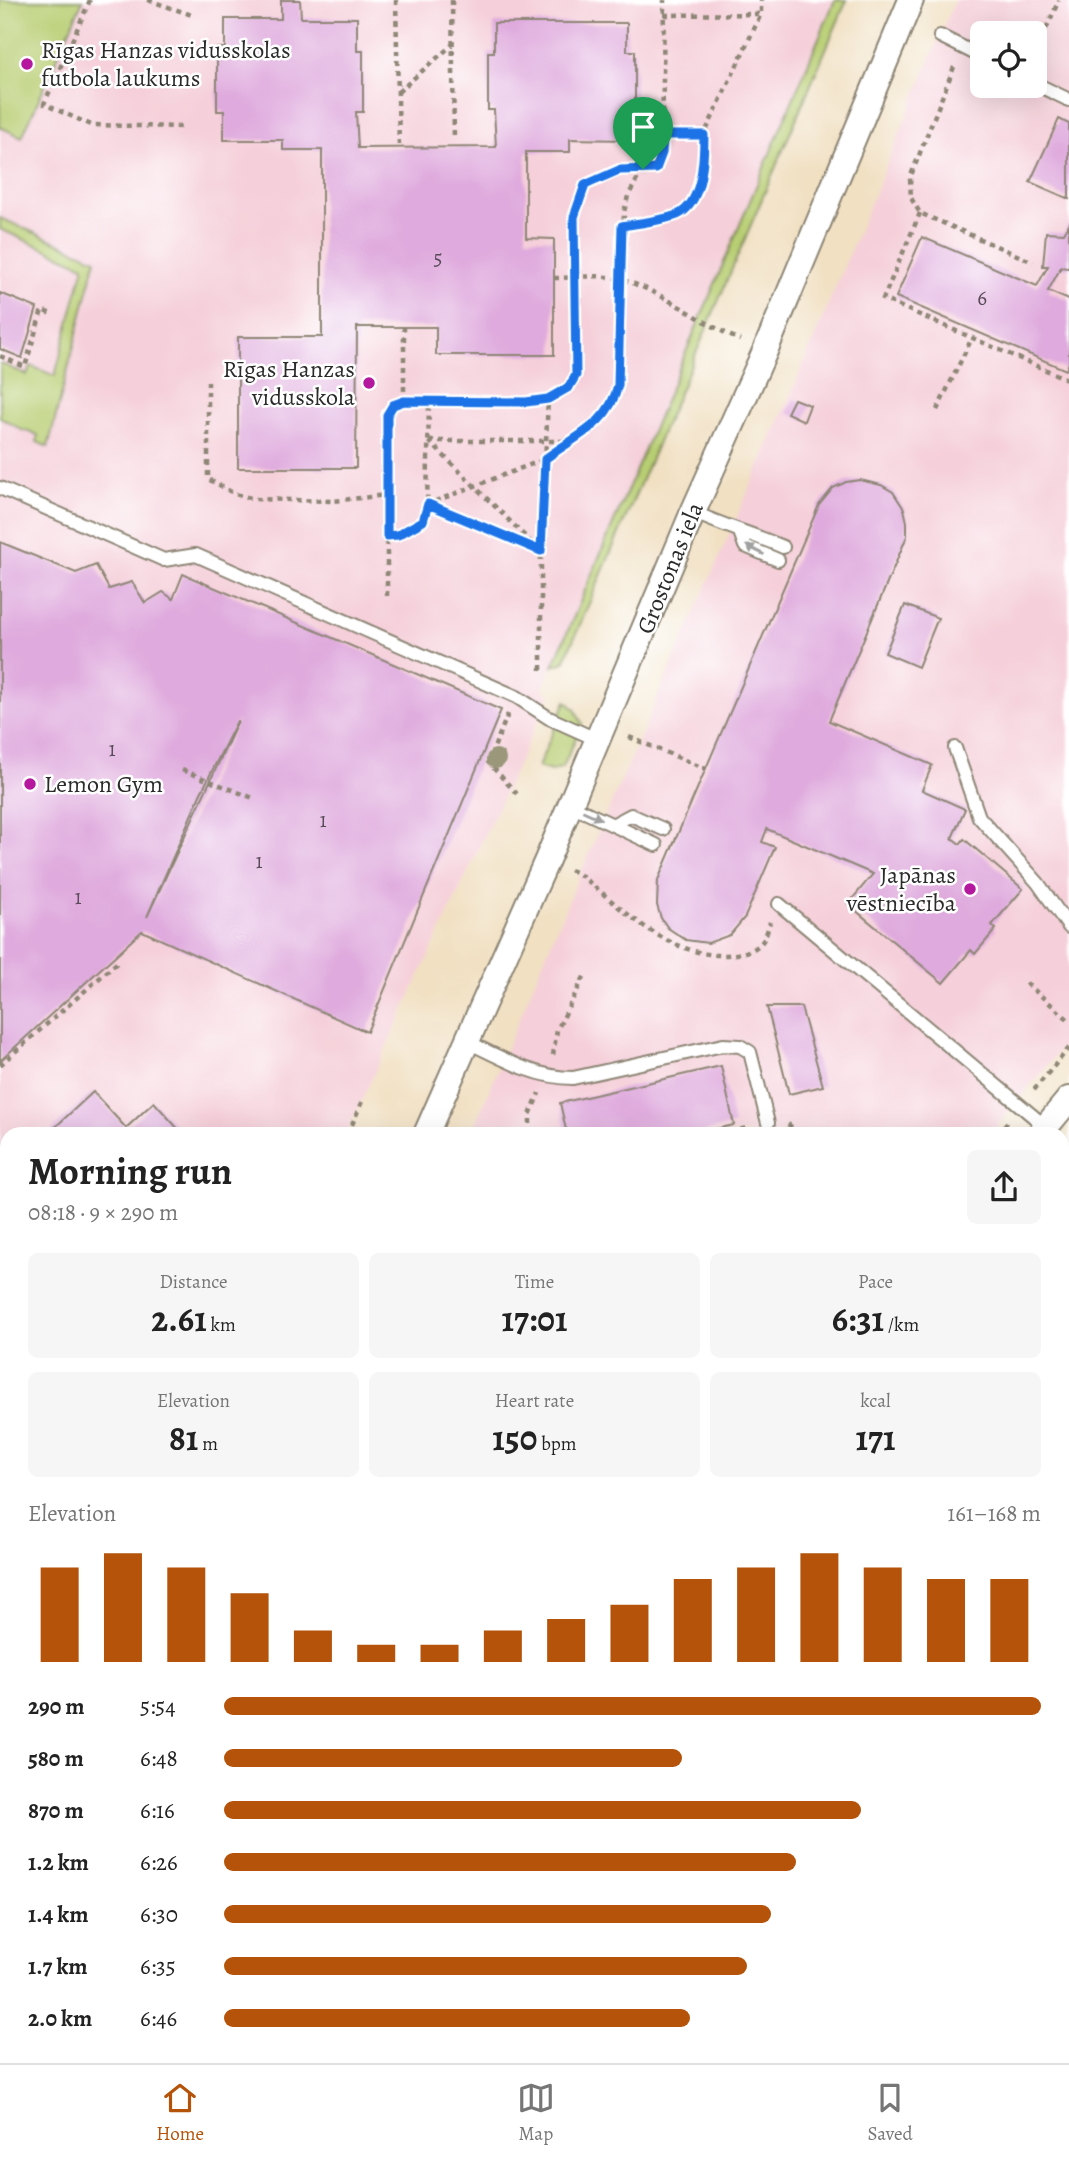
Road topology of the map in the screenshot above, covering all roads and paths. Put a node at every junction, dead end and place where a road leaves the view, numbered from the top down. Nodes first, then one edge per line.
1 (90, 0) edge
2 (148, 0) edge
3 (396, 0) edge
4 (452, 0) edge
5 (664, 0) edge
6 (761, 0) edge
7 (911, 0) edge
8 (1059, 0) edge
9 (761, 14) junction
10 (192, 15) dead end
11 (664, 15) junction
12 (1047, 27) edge
13 (940, 36) dead end
14 (453, 44) junction
15 (962, 47) junction
16 (970, 51) edge
17 (1047, 89) edge
18 (397, 93) junction
19 (1069, 100) edge
20 (184, 127) dead end
21 (663, 135) junction
22 (704, 135) junction
23 (454, 140) dead end
24 (399, 148) dead end
25 (643, 169) junction
26 (920, 213) junction
27 (622, 226) junction
28 (1033, 262) dead end
29 (554, 278) dead end
30 (576, 278) junction
31 (620, 280) junction
32 (51, 314) dead end
33 (700, 319) dead end
34 (404, 327) dead end
35 (972, 338) junction
36 (0, 356) edge
37 (1069, 380) edge
38 (208, 381) dead end
39 (548, 399) junction
40 (404, 401) junction
41 (429, 401) junction
42 (937, 410) dead end
43 (429, 441) junction
44 (546, 441) junction
45 (568, 441) junction
46 (545, 459) junction
47 (474, 486) junction
48 (0, 488) edge
49 (387, 495) junction
50 (428, 504) junction
51 (692, 512) junction
52 (740, 532) junction
53 (387, 536) junction
54 (783, 547) dead end
55 (541, 551) junction
56 (778, 560) dead end
57 (387, 596) dead end
58 (541, 670) dead end
59 (601, 733) junction
60 (955, 748) dead end
61 (705, 769) dead end
62 (182, 770) dead end
63 (254, 798) dead end
64 (570, 805) junction
65 (614, 824) junction
66 (663, 829) dead end
67 (656, 845) dead end
68 (547, 860) junction
69 (779, 904) joint
70 (1069, 927) edge
71 (119, 961) dead end
72 (1026, 983) dead end
73 (1069, 1020) edge
74 (468, 1042) junction
75 (0, 1065) edge
76 (363, 1099) dead end
77 (1069, 1099) edge
78 (768, 1123) dead end
79 (351, 1127) edge
80 (429, 1127) edge
81 (1039, 1127) edge
82 (1046, 1127) edge

1 - 20 path
2 - 10 path
3 - 18 path
4 - 14 path
5 - 11 path
6 - 9 path
7 - 51 street, Grostonas iela
8 - 12 path
9 - 11 path
9 - 22 path
11 - 21 path
13 - 15 lane
14 - 18 path
14 - 23 path
15 - 16 lane
15 - 26 path
17 - 19 lane
18 - 24 path
21 - 22 path
21 - 25 path
22 - 27 path
25 - 27 path
25 - 30 path
26 - 28 path
26 - 35 path
27 - 31 path
29 - 30 path
30 - 31 path
30 - 39 path
31 - 33 path
31 - 45 path
32 - 36 path
34 - 40 path
35 - 37 path
35 - 42 path
38 - 49 path
39 - 41 path
39 - 44 path
40 - 41 path
40 - 49 path
41 - 43 path
43 - 44 path
43 - 47 path
43 - 50 path
44 - 45 path
44 - 46 path
45 - 46 path
46 - 47 path
46 - 55 path
47 - 50 path
47 - 55 path
48 - 59 lane
49 - 53 path
50 - 53 path
50 - 55 path
51 - 52 lane
51 - 59 street, Grostonas iela
52 - 54 lane
56 -> 52 lane
53 - 57 path
55 - 58 path
59 - 61 path
59 - 64 street, Grostonas iela
60 - 70 lane
62 - 63 path
64 -> 65 lane
64 - 68 street, Grostonas iela
65 - 66 lane
65 - 67 lane
68 - 69 path
68 - 74 street, Grostonas iela
69 - 81 lane
71 - 75 path
72 - 73 path
74 - 78 lane
74 - 80 street, Grostonas iela
76 - 79 path
77 - 82 street

